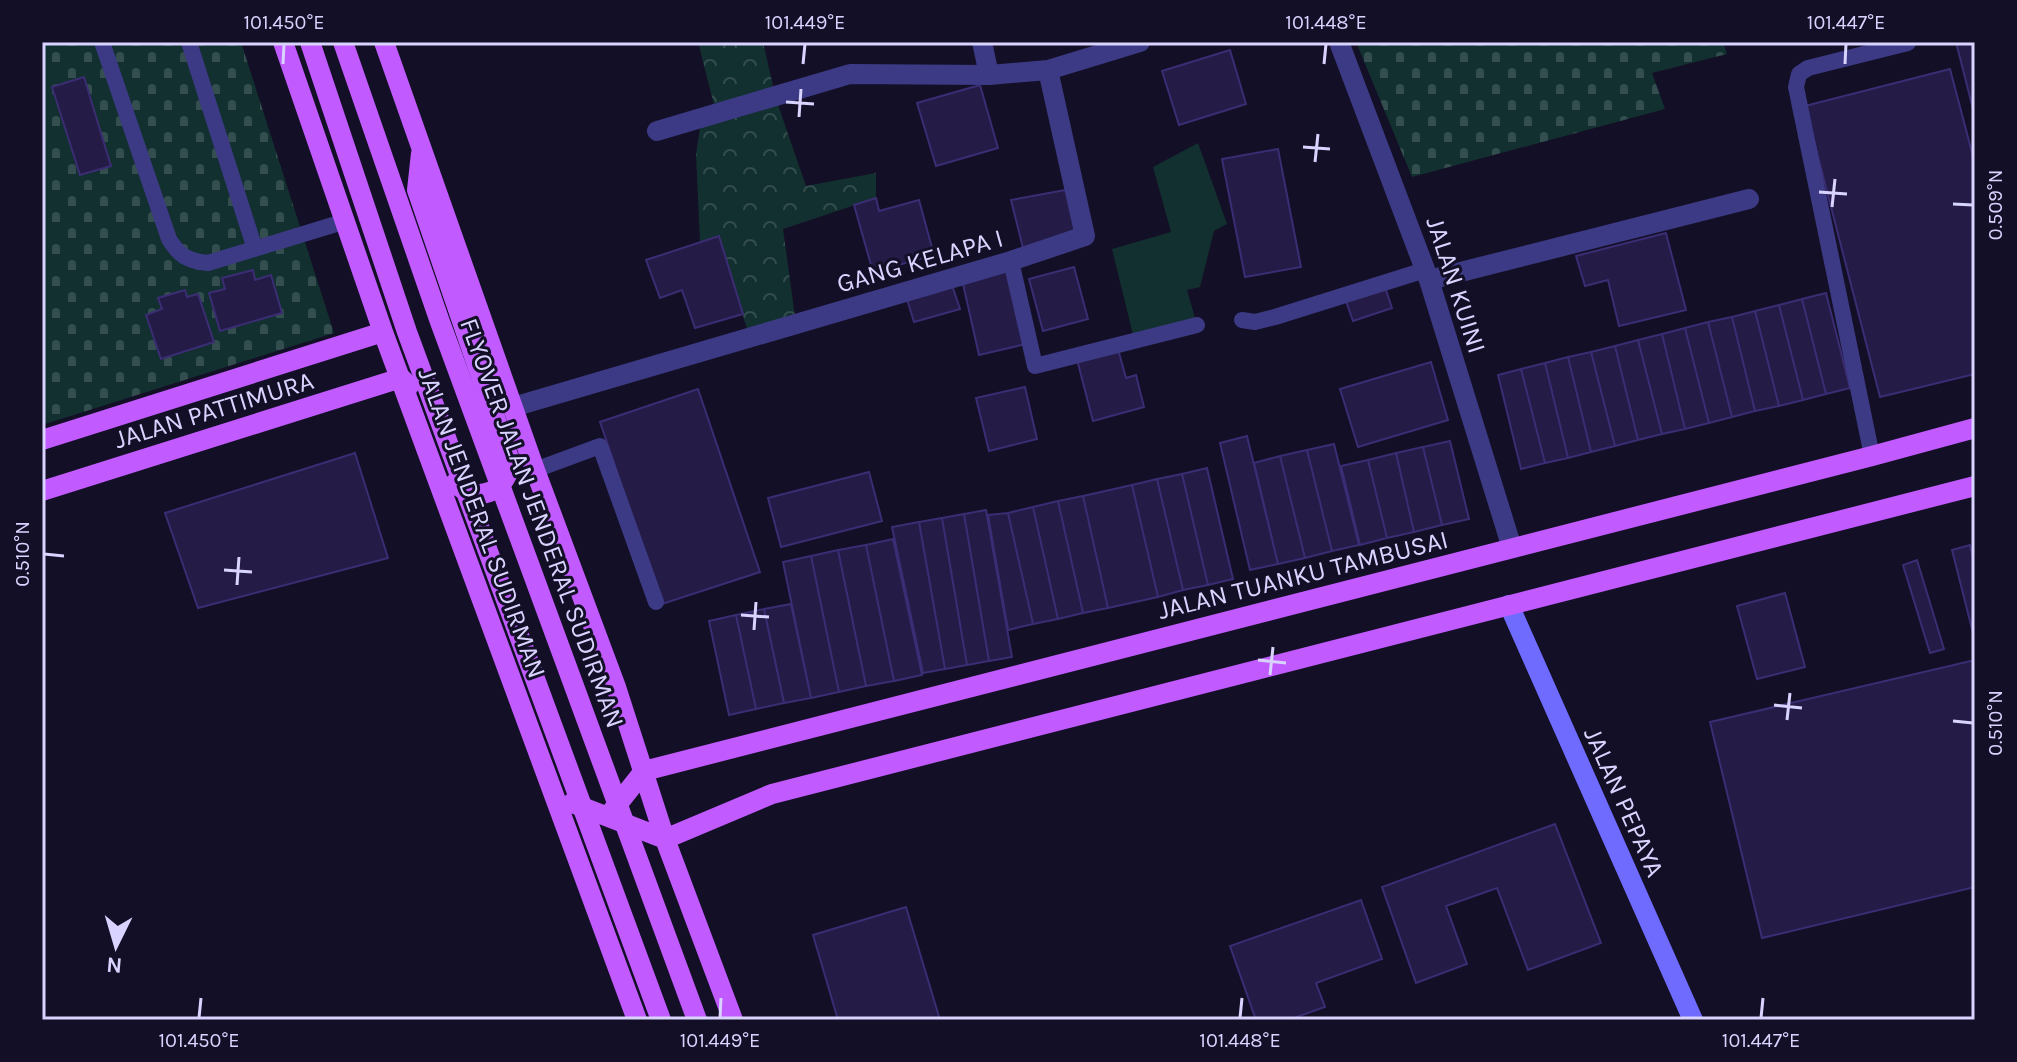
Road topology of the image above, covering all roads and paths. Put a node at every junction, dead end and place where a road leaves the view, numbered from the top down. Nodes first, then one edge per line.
1 (102, 42) edge
2 (189, 42) edge
3 (283, 42) edge
4 (310, 42) edge
5 (343, 42) edge
6 (384, 42) edge
7 (982, 42) edge
8 (1140, 42) edge
9 (1339, 42) edge
10 (1908, 43) edge
11 (1048, 70) junction
12 (989, 75) junction
13 (657, 131) dead end
14 (422, 148) junction
15 (1749, 199) dead end
16 (346, 221) junction
17 (255, 249) junction
18 (1011, 261) junction
19 (1427, 275) junction
20 (1242, 320) dead end
21 (1197, 325) dead end
22 (383, 332) junction
23 (401, 378) junction
24 (513, 407) junction
25 (1975, 428) edge
26 (42, 440) edge
27 (1872, 456) junction
28 (535, 470) junction
29 (1975, 486) edge
30 (42, 491) edge
31 (1512, 548) junction
32 (656, 602) dead end
33 (1509, 605) junction
34 (644, 771) junction
35 (553, 795) junction
36 (607, 818) junction
37 (665, 839) junction
38 (577, 856) junction
39 (637, 1020) edge
40 (661, 1020) edge
41 (697, 1020) edge
42 (733, 1020) edge
43 (1693, 1020) edge

1 - 17 lane
2 - 17 lane
3 - 16 main road, JALAN JENDERAL SUDIRMAN
4 - 40 main road, bridge
5 - 41 main road, FLYOVER JALAN JENDERAL SUDIRMAN, bridge
6 - 14 main road
7 - 12 street
8 - 11 street
9 - 19 street, JALAN KUINI
10 - 27 lane
11 - 12 street
11 - 18 street, GANG KELAPA I
12 - 13 street
14 - 23 main road
14 - 24 main road
15 - 19 street
16 - 17 lane
16 - 22 main road, JALAN JENDERAL SUDIRMAN
18 - 21 lane
18 - 24 street, GANG KELAPA I
19 - 20 lane
19 - 31 street, JALAN KUINI
22 - 23 main road, JALAN JENDERAL SUDIRMAN
22 - 26 main road, JALAN PATTIMURA
23 - 30 main road, JALAN PATTIMURA
23 - 35 main road, JALAN JENDERAL SUDIRMAN
24 - 28 main road
25 - 27 main road, JALAN TUANKU TAMBUSAI
27 - 31 main road, JALAN TUANKU TAMBUSAI
28 - 32 lane
28 - 34 main road
29 - 33 main road
31 - 34 main road, JALAN TUANKU TAMBUSAI
33 - 37 main road
33 - 43 main road, JALAN PEPAYA
34 - 36 main road
34 - 37 main road
35 - 36 main road
35 - 38 main road, JALAN JENDERAL SUDIRMAN
36 - 37 main road
36 - 38 main road
37 - 42 main road
38 - 39 main road, JALAN JENDERAL SUDIRMAN

